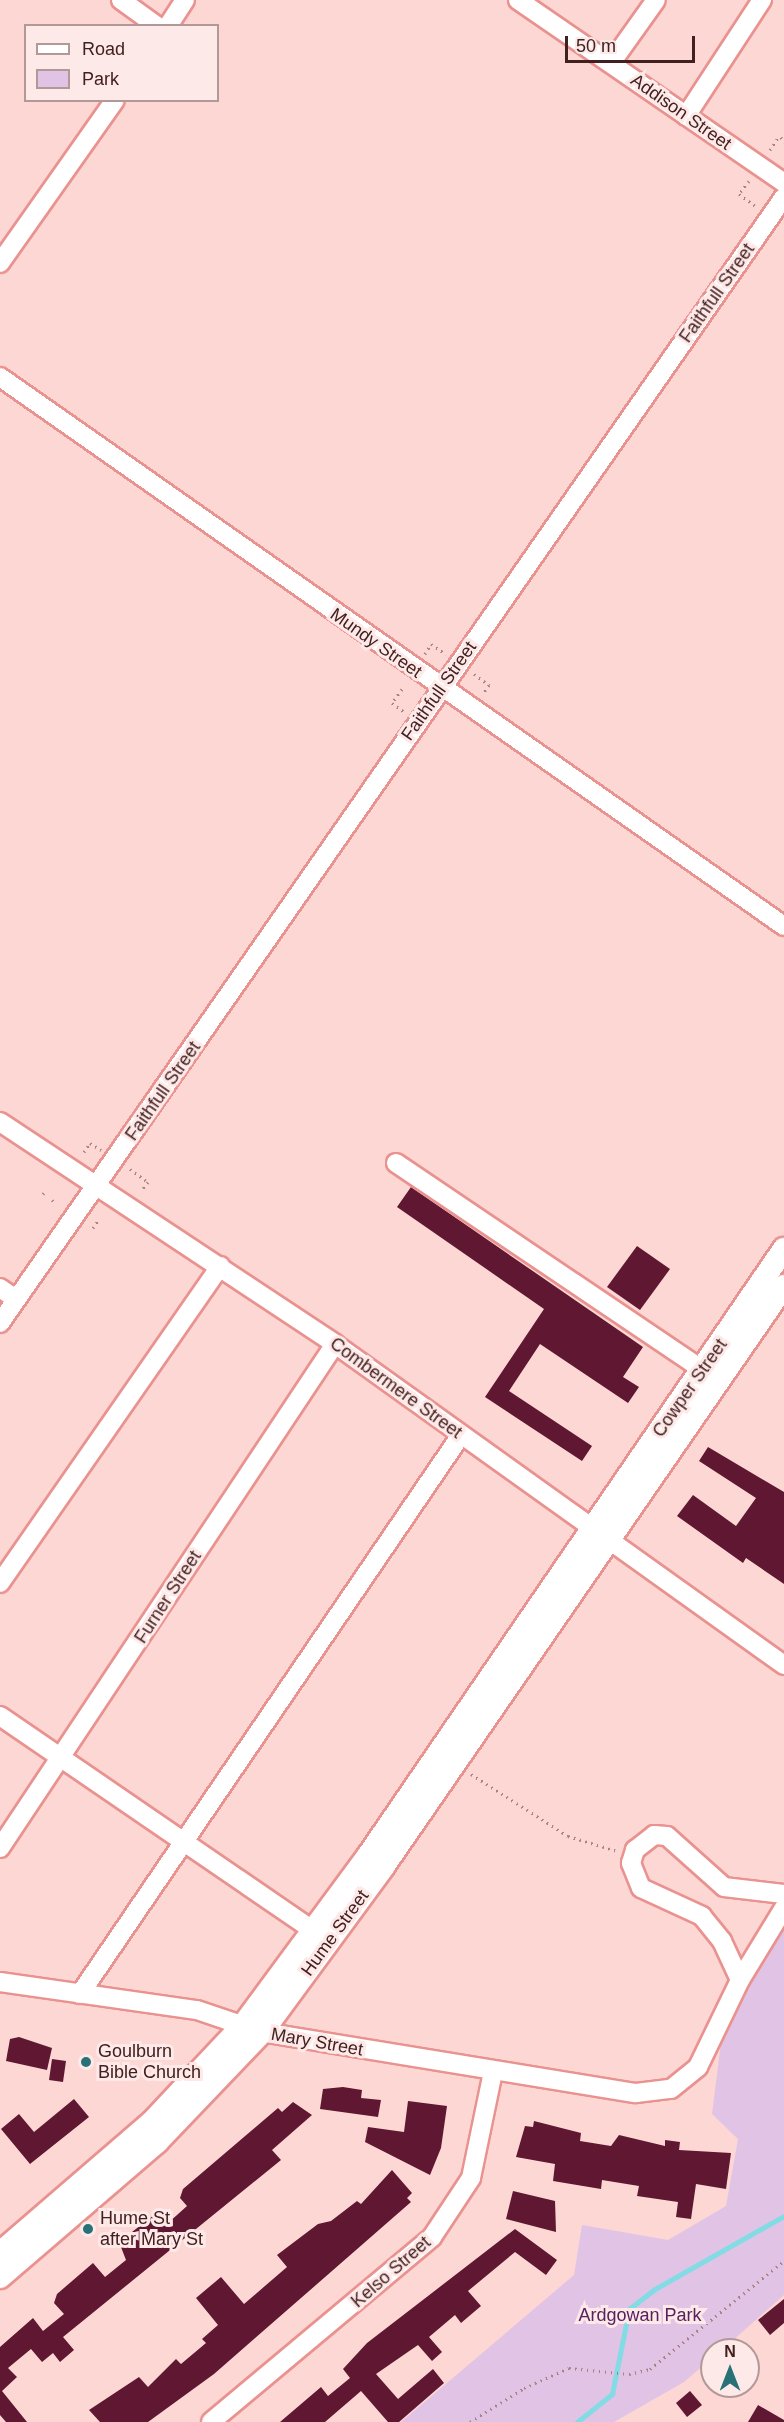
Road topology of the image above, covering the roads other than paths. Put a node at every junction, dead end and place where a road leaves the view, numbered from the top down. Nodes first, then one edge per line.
1 (121, 0) edge
2 (185, 0) edge
3 (518, 0) edge
4 (656, 0) edge
5 (762, 0) edge
6 (154, 24) edge
7 (169, 24) edge
8 (610, 63) junction
9 (114, 102) edge
10 (686, 116) junction
11 (784, 183) edge
12 (784, 197) edge
13 (0, 263) edge
14 (0, 376) edge
15 (441, 688) junction
16 (784, 926) edge
17 (0, 1122) edge
18 (396, 1163) dead end
19 (96, 1186) junction
20 (784, 1249) edge
21 (220, 1266) junction
22 (784, 1286) edge
23 (0, 1288) edge
24 (16, 1299) junction
25 (0, 1323) edge
26 (335, 1344) junction
27 (703, 1370) junction
28 (461, 1435) junction
29 (602, 1530) junction
30 (0, 1583) edge
31 (784, 1665) edge
32 (0, 1716) edge
33 (62, 1758) junction
34 (182, 1842) junction
35 (0, 1848) edge
36 (784, 1894) edge
37 (784, 1908) edge
38 (313, 1930) junction
39 (740, 1980) junction
40 (0, 1982) edge
41 (80, 1994) junction
42 (253, 2028) junction
43 (493, 2072) junction
44 (0, 2253) edge
45 (0, 2277) edge
46 (213, 2422) edge

1 - 6 street
2 - 7 street
3 - 8 street, Addison Street
4 - 8 street
5 - 10 street
8 - 10 street, Addison Street
9 - 13 street
10 - 11 street, Addison Street
12 - 15 street, Faithfull Street
14 - 15 street, Mundy Street
15 - 16 street, Mundy Street
15 - 19 street, Faithfull Street
17 - 19 street, Combermere Street
18 - 27 street
19 - 21 street, Combermere Street
19 - 24 street, Faithfull Street
20 - 27 main road, Cowper Street
21 - 26 street, Combermere Street
21 - 30 street
22 - 29 main road, Cowper Street
23 - 24 street
24 - 25 street, Faithfull Street
26 - 28 street, Combermere Street
26 - 33 street, Furner Street
27 - 29 main road, Cowper Street
28 - 29 street, Combermere Street
28 - 34 street
29 - 31 street, Combermere Street
29 - 38 main road, Hume Street
29 - 42 main road, Hume Street
32 - 33 street
33 - 34 street
33 - 35 street, Furner Street
34 - 38 street
34 - 41 street
36 - 39 street
37 - 39 street, Mary Street
38 - 42 main road, Hume Street
39 - 43 street, Mary Street
40 - 41 street, Mary Street
41 - 42 street, Mary Street
42 - 43 street, Mary Street
42 - 44 main road, Hume Street
42 - 45 main road, Hume Street
43 - 46 street, Kelso Street

